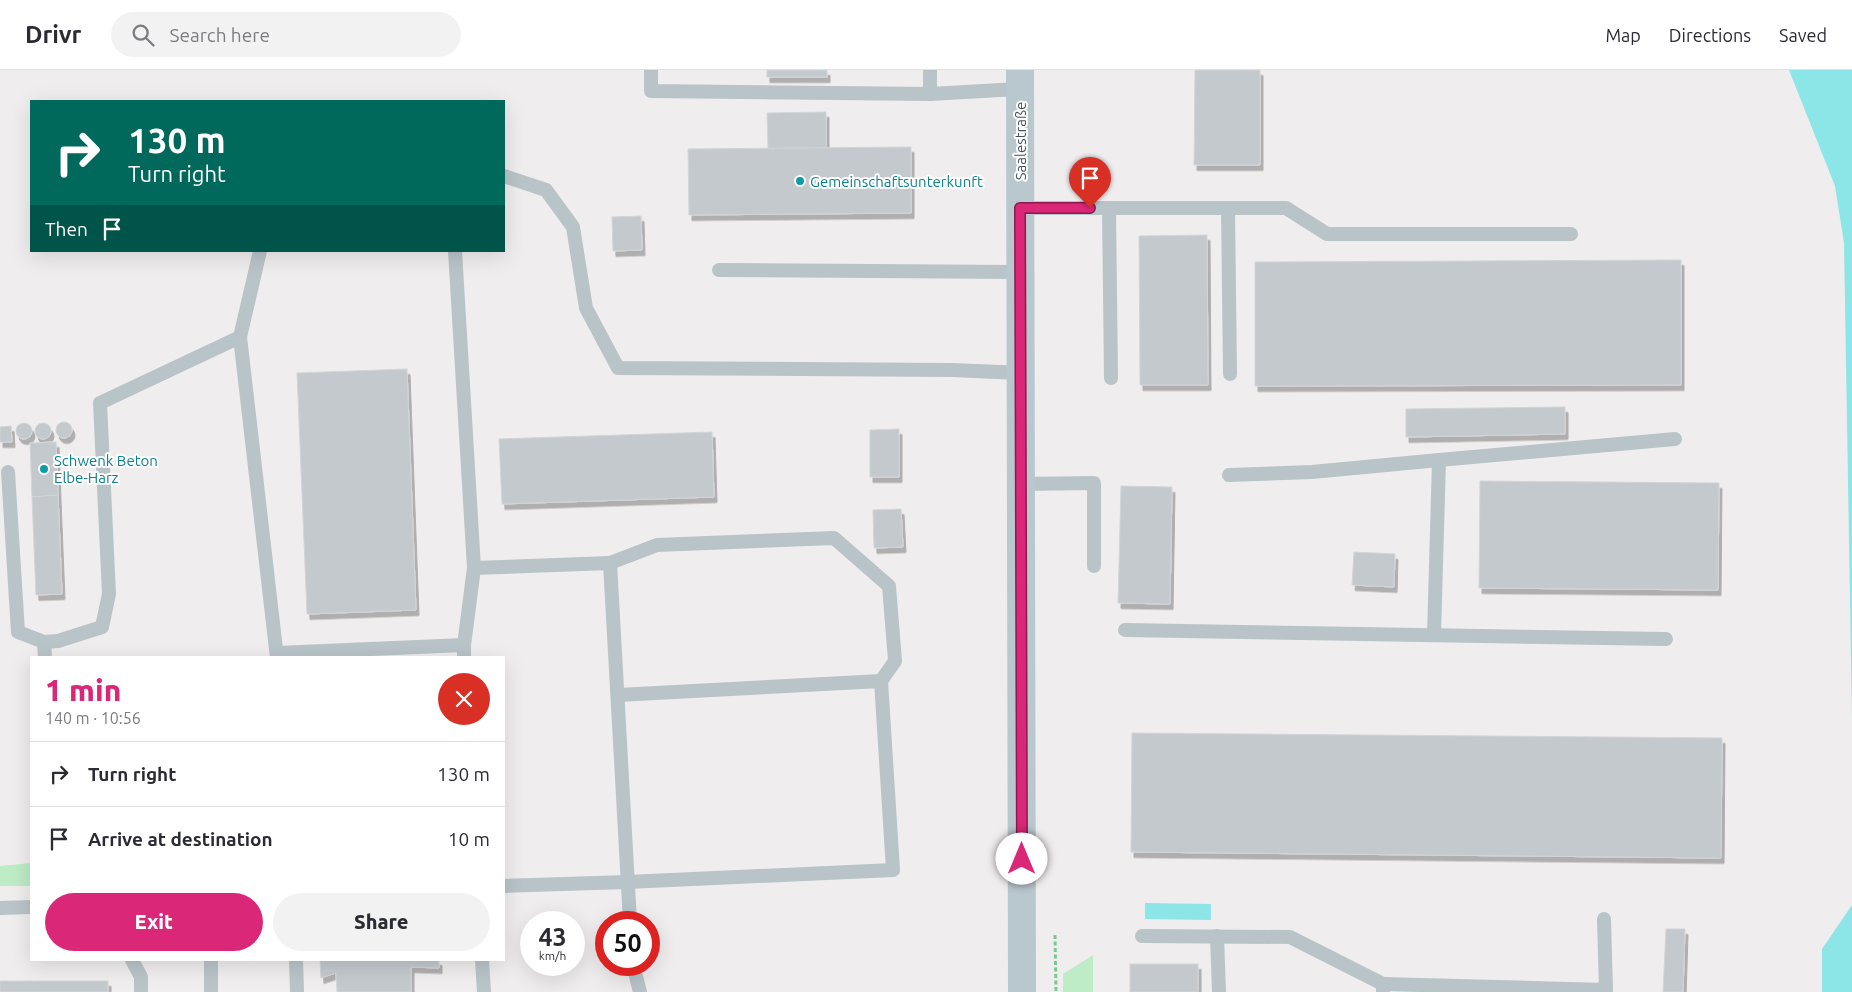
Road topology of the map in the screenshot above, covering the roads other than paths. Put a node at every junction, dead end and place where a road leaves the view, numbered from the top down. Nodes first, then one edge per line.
1 (651, 70) edge
2 (930, 70) edge
3 (1020, 80) edge
4 (930, 94) junction
5 (505, 176) edge
6 (1020, 208) junction
7 (1110, 208) junction
8 (1228, 208) junction
9 (1571, 234) dead end
10 (260, 252) edge
11 (455, 252) edge
12 (719, 270) dead end
13 (1020, 272) junction
14 (240, 337) junction
15 (1021, 373) junction
16 (1230, 374) dead end
17 (1111, 378) dead end
18 (1675, 439) dead end
19 (1439, 460) junction
20 (8, 472) dead end
21 (1229, 475) dead end
22 (1021, 484) junction
23 (610, 563) junction
24 (1094, 566) dead end
25 (474, 568) junction
26 (1125, 630) dead end
27 (1434, 634) junction
28 (1666, 639) dead end
29 (44, 642) junction
30 (464, 651) edge
31 (277, 655) edge
32 (45, 656) edge
33 (881, 681) junction
34 (618, 695) junction
35 (627, 882) junction
36 (505, 886) edge
37 (30, 907) edge
38 (0, 908) edge
39 (629, 911) edge
40 (1604, 919) dead end
41 (1142, 936) dead end
42 (1217, 936) junction
43 (132, 961) edge
44 (211, 961) edge
45 (296, 961) edge
46 (482, 961) edge
47 (636, 976) edge
48 (1383, 988) edge
49 (141, 992) edge
50 (211, 992) edge
51 (297, 992) edge
52 (484, 992) edge
53 (640, 992) edge
54 (1022, 992) edge
55 (1219, 992) edge

1 - 4 lane
2 - 4 lane
3 - 4 lane
3 - 6 main road, Saalestraße
5 - 15 lane
6 - 7 lane
6 - 13 main road, Saalestraße
7 - 8 lane
7 - 17 lane
8 - 9 lane
8 - 16 lane
10 - 14 lane
11 - 25 lane
12 - 13 lane
13 - 15 main road, Saalestraße
14 - 29 lane
14 - 31 lane
15 - 22 main road, Saalestraße
18 - 19 lane
19 - 21 lane
19 - 27 lane
20 - 29 lane
22 - 24 lane
22 - 54 main road, Saalestraße
23 - 25 lane
23 - 33 lane
23 - 34 lane
25 - 30 lane
26 - 27 lane
27 - 28 lane
29 - 32 lane
30 - 31 lane
33 - 34 lane
33 - 35 lane
34 - 35 lane
35 - 36 lane
35 - 39 lane
37 - 38 lane
40 - 48 lane
41 - 42 lane
42 - 48 lane
42 - 55 lane
43 - 49 lane
44 - 50 lane
45 - 51 lane
46 - 52 lane
47 - 53 lane

